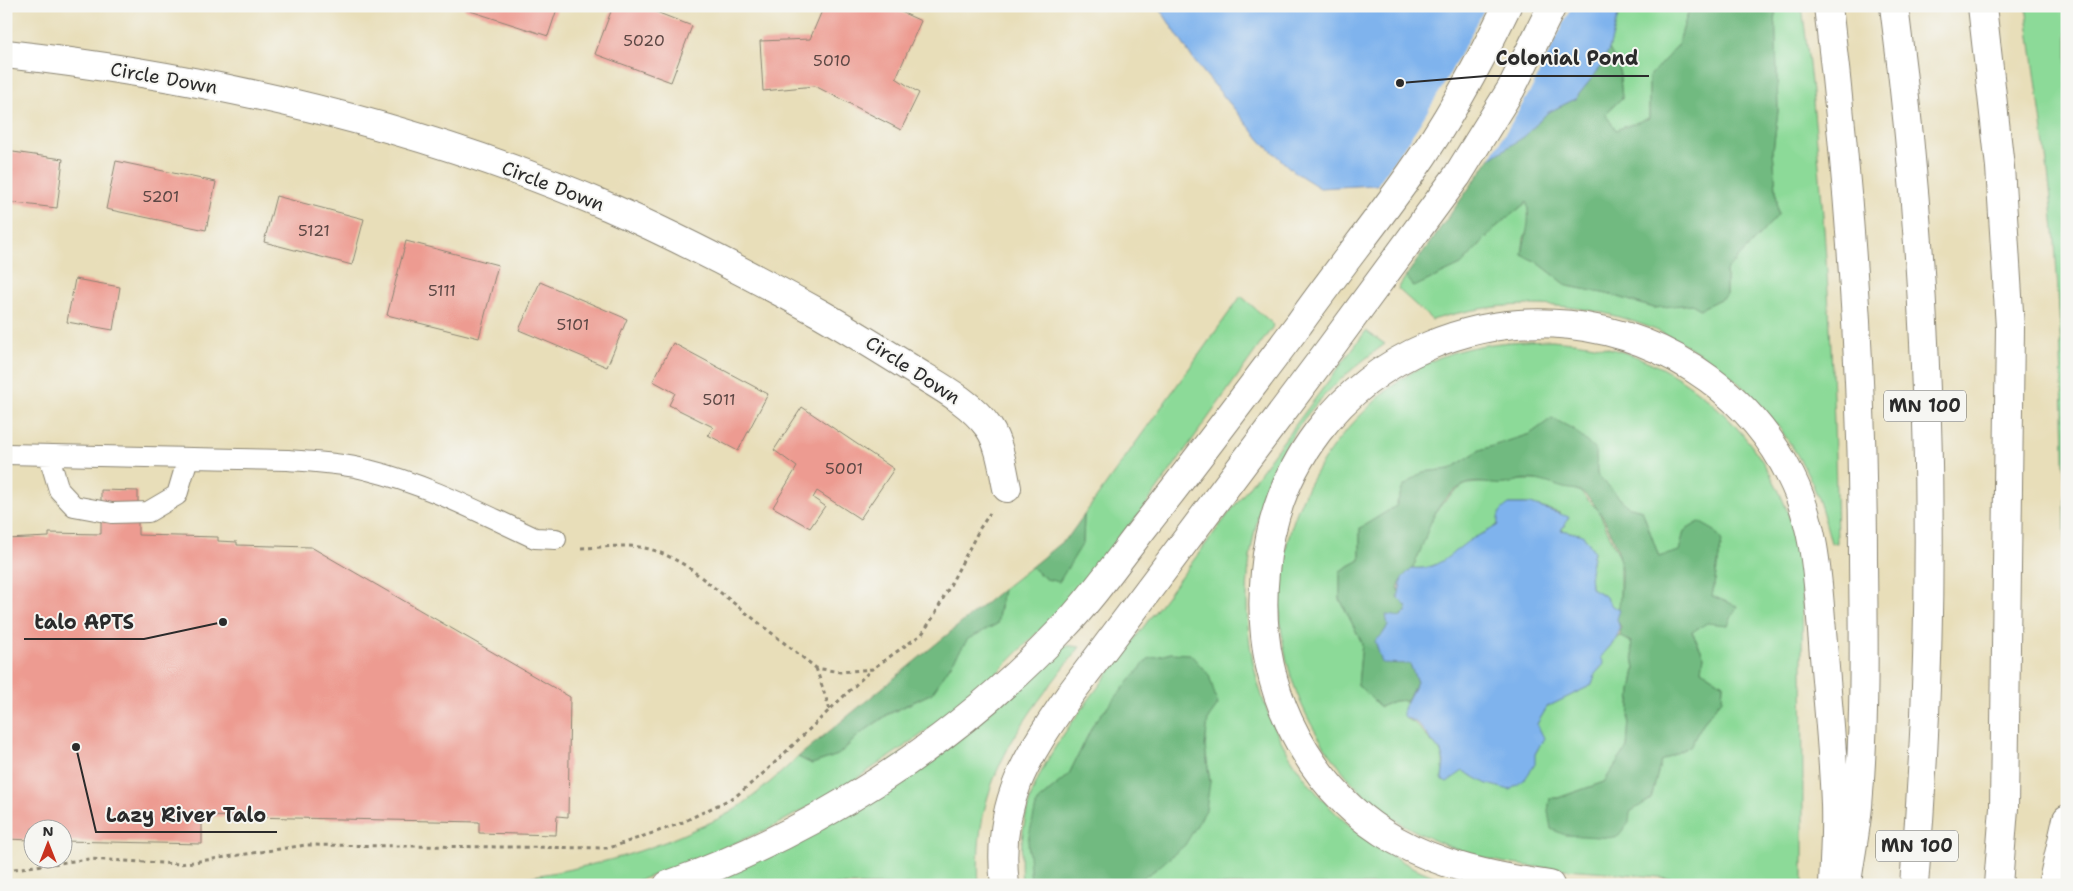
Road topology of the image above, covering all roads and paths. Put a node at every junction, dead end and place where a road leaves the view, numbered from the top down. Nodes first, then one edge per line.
1 (1507, 6) edge
2 (1552, 6) edge
3 (1828, 6) edge
4 (1894, 6) edge
5 (1982, 6) edge
6 (6, 54) edge
7 (6, 454) edge
8 (49, 456) junction
9 (188, 458) junction
10 (1007, 488) joint
11 (556, 539) joint
12 (816, 668) junction
13 (872, 669) junction
14 (830, 711) junction
15 (1846, 807) junction
16 (2067, 819) edge
17 (6, 870) edge
18 (1004, 879) edge
19 (668, 885) edge
20 (1550, 885) edge
21 (1833, 885) edge
22 (1847, 885) edge
23 (1914, 885) edge
24 (1998, 885) edge
25 (2052, 885) edge

1 - 19 main road
2 - 18 main road
3 - 15 main road
4 - 23 main road, MN 100
5 - 24 main road
6 - 10 main road, Circle Down
7 - 8 lane
8 - 9 lane
8 - 9 lane
9 - 11 lane
10 - 13 path
11 - 12 path
12 - 13 path
12 - 14 path
13 - 14 path
14 - 17 path
15 - 20 main road
15 - 21 main road
15 - 22 main road
16 - 25 main road

